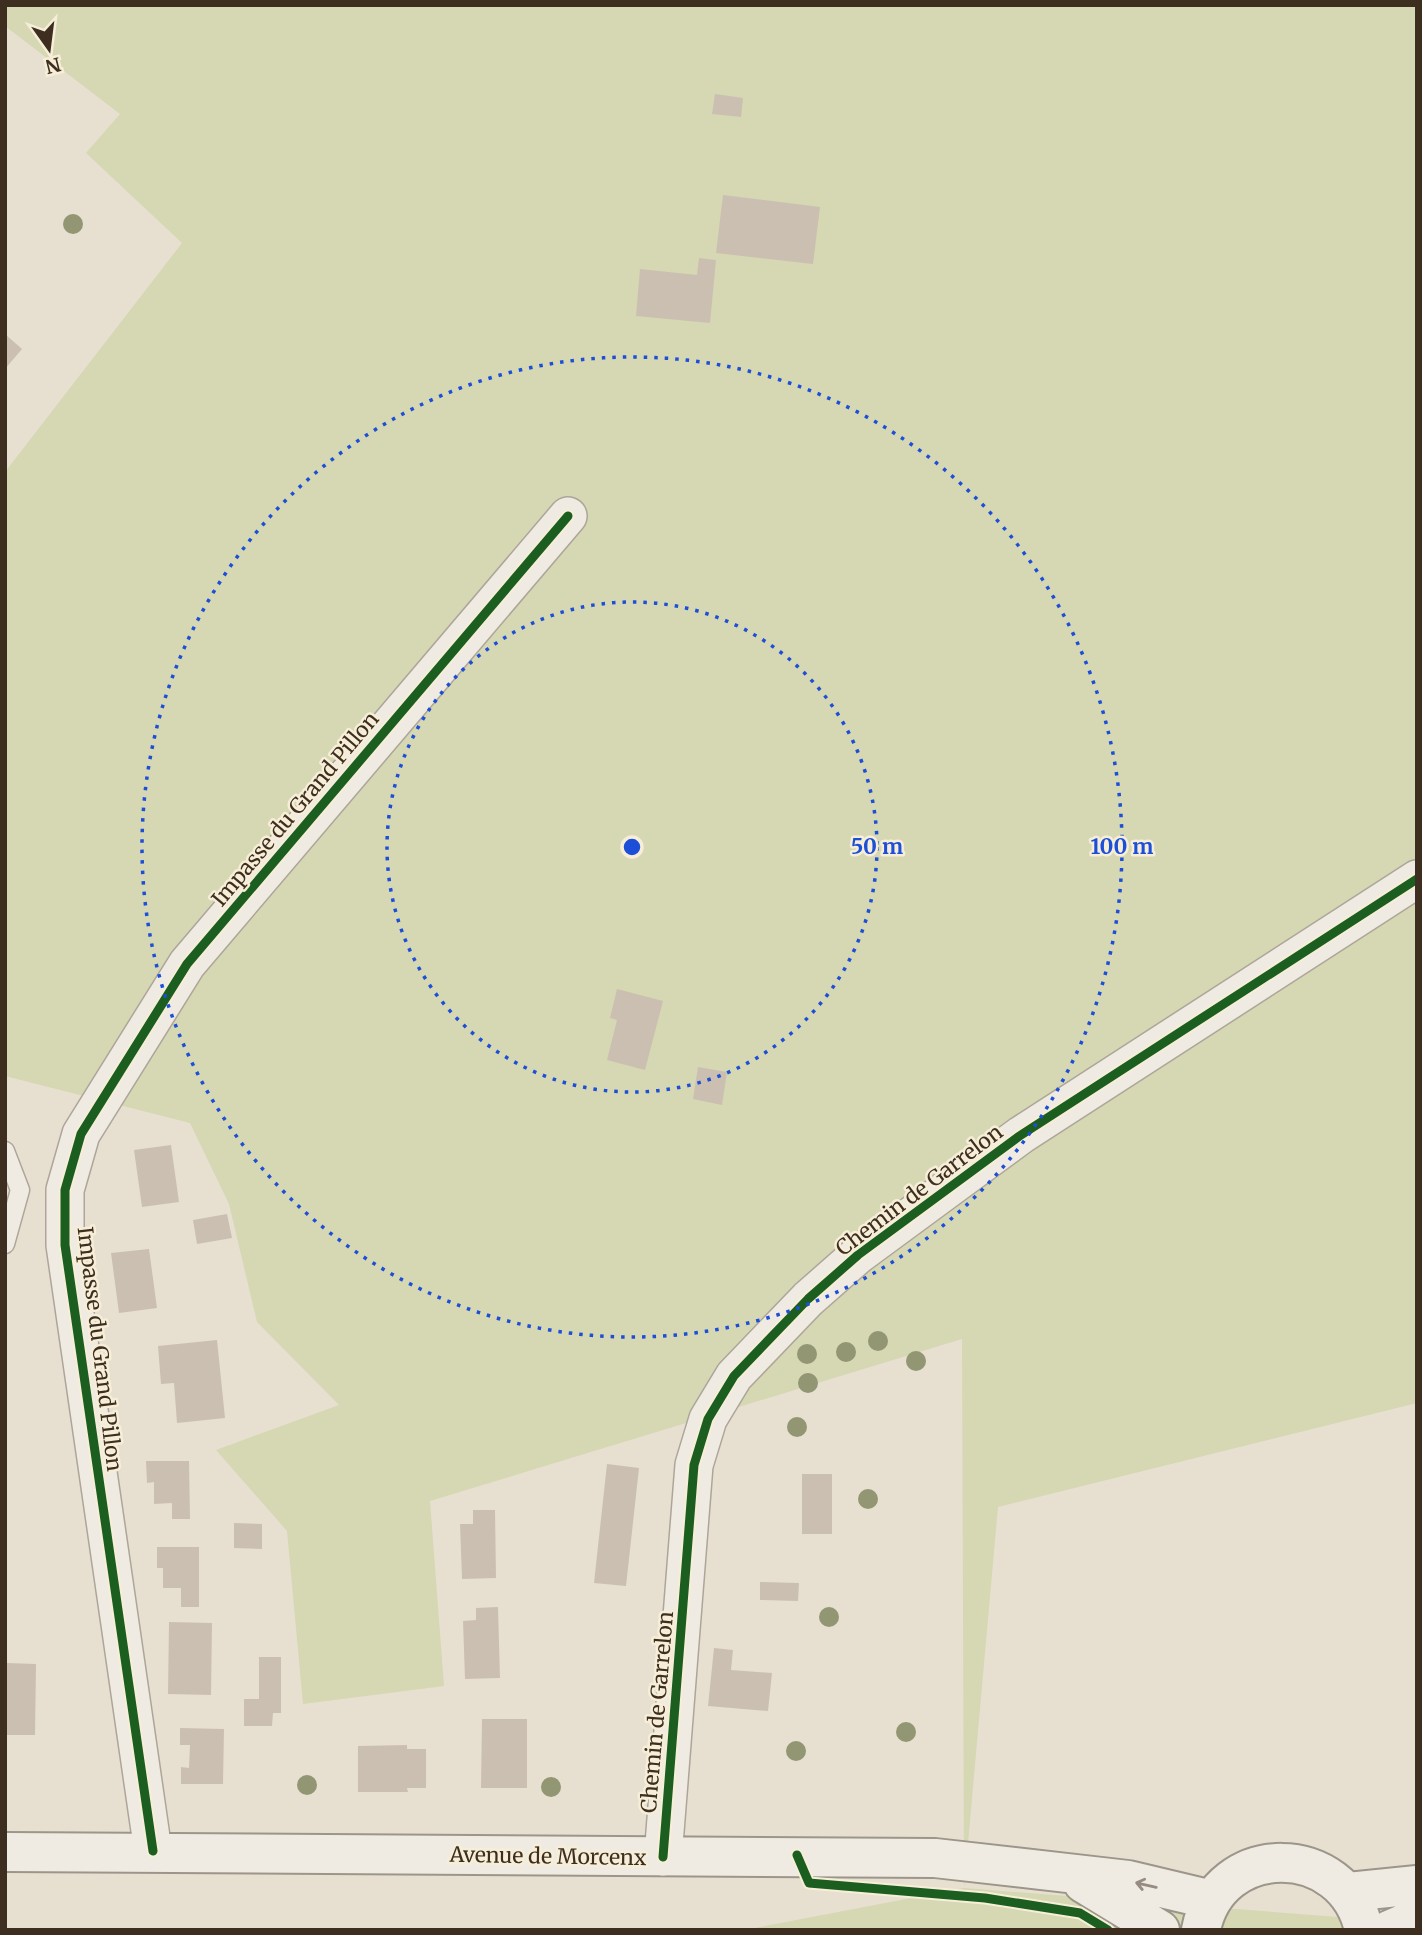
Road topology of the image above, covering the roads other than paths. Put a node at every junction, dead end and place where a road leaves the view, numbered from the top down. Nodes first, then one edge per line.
1 (568, 516) dead end
2 (1417, 879) edge
3 (5, 1152) edge
4 (5, 1244) edge
5 (153, 1851) junction
6 (5, 1852) edge
7 (663, 1857) junction
8 (1069, 1875) junction
9 (1417, 1885) edge
10 (1348, 1892) junction
11 (1207, 1915) edge
12 (1417, 1918) edge
13 (1160, 1930) edge
14 (1364, 1930) edge
15 (1390, 1930) edge

1 - 5 street, Impasse du Grand Pillon
2 - 7 street, Chemin de Garrelon
3 - 4 lane
5 - 6 main road, Avenue de Morcenx
5 - 7 main road, Avenue de Morcenx
7 - 8 main road, Avenue de Morcenx
11 -> 8 main road, Avenue de Morcenx
8 - 13 main road
9 - 10 main road
10 - 11 main road
10 - 14 main road
12 - 15 main road

